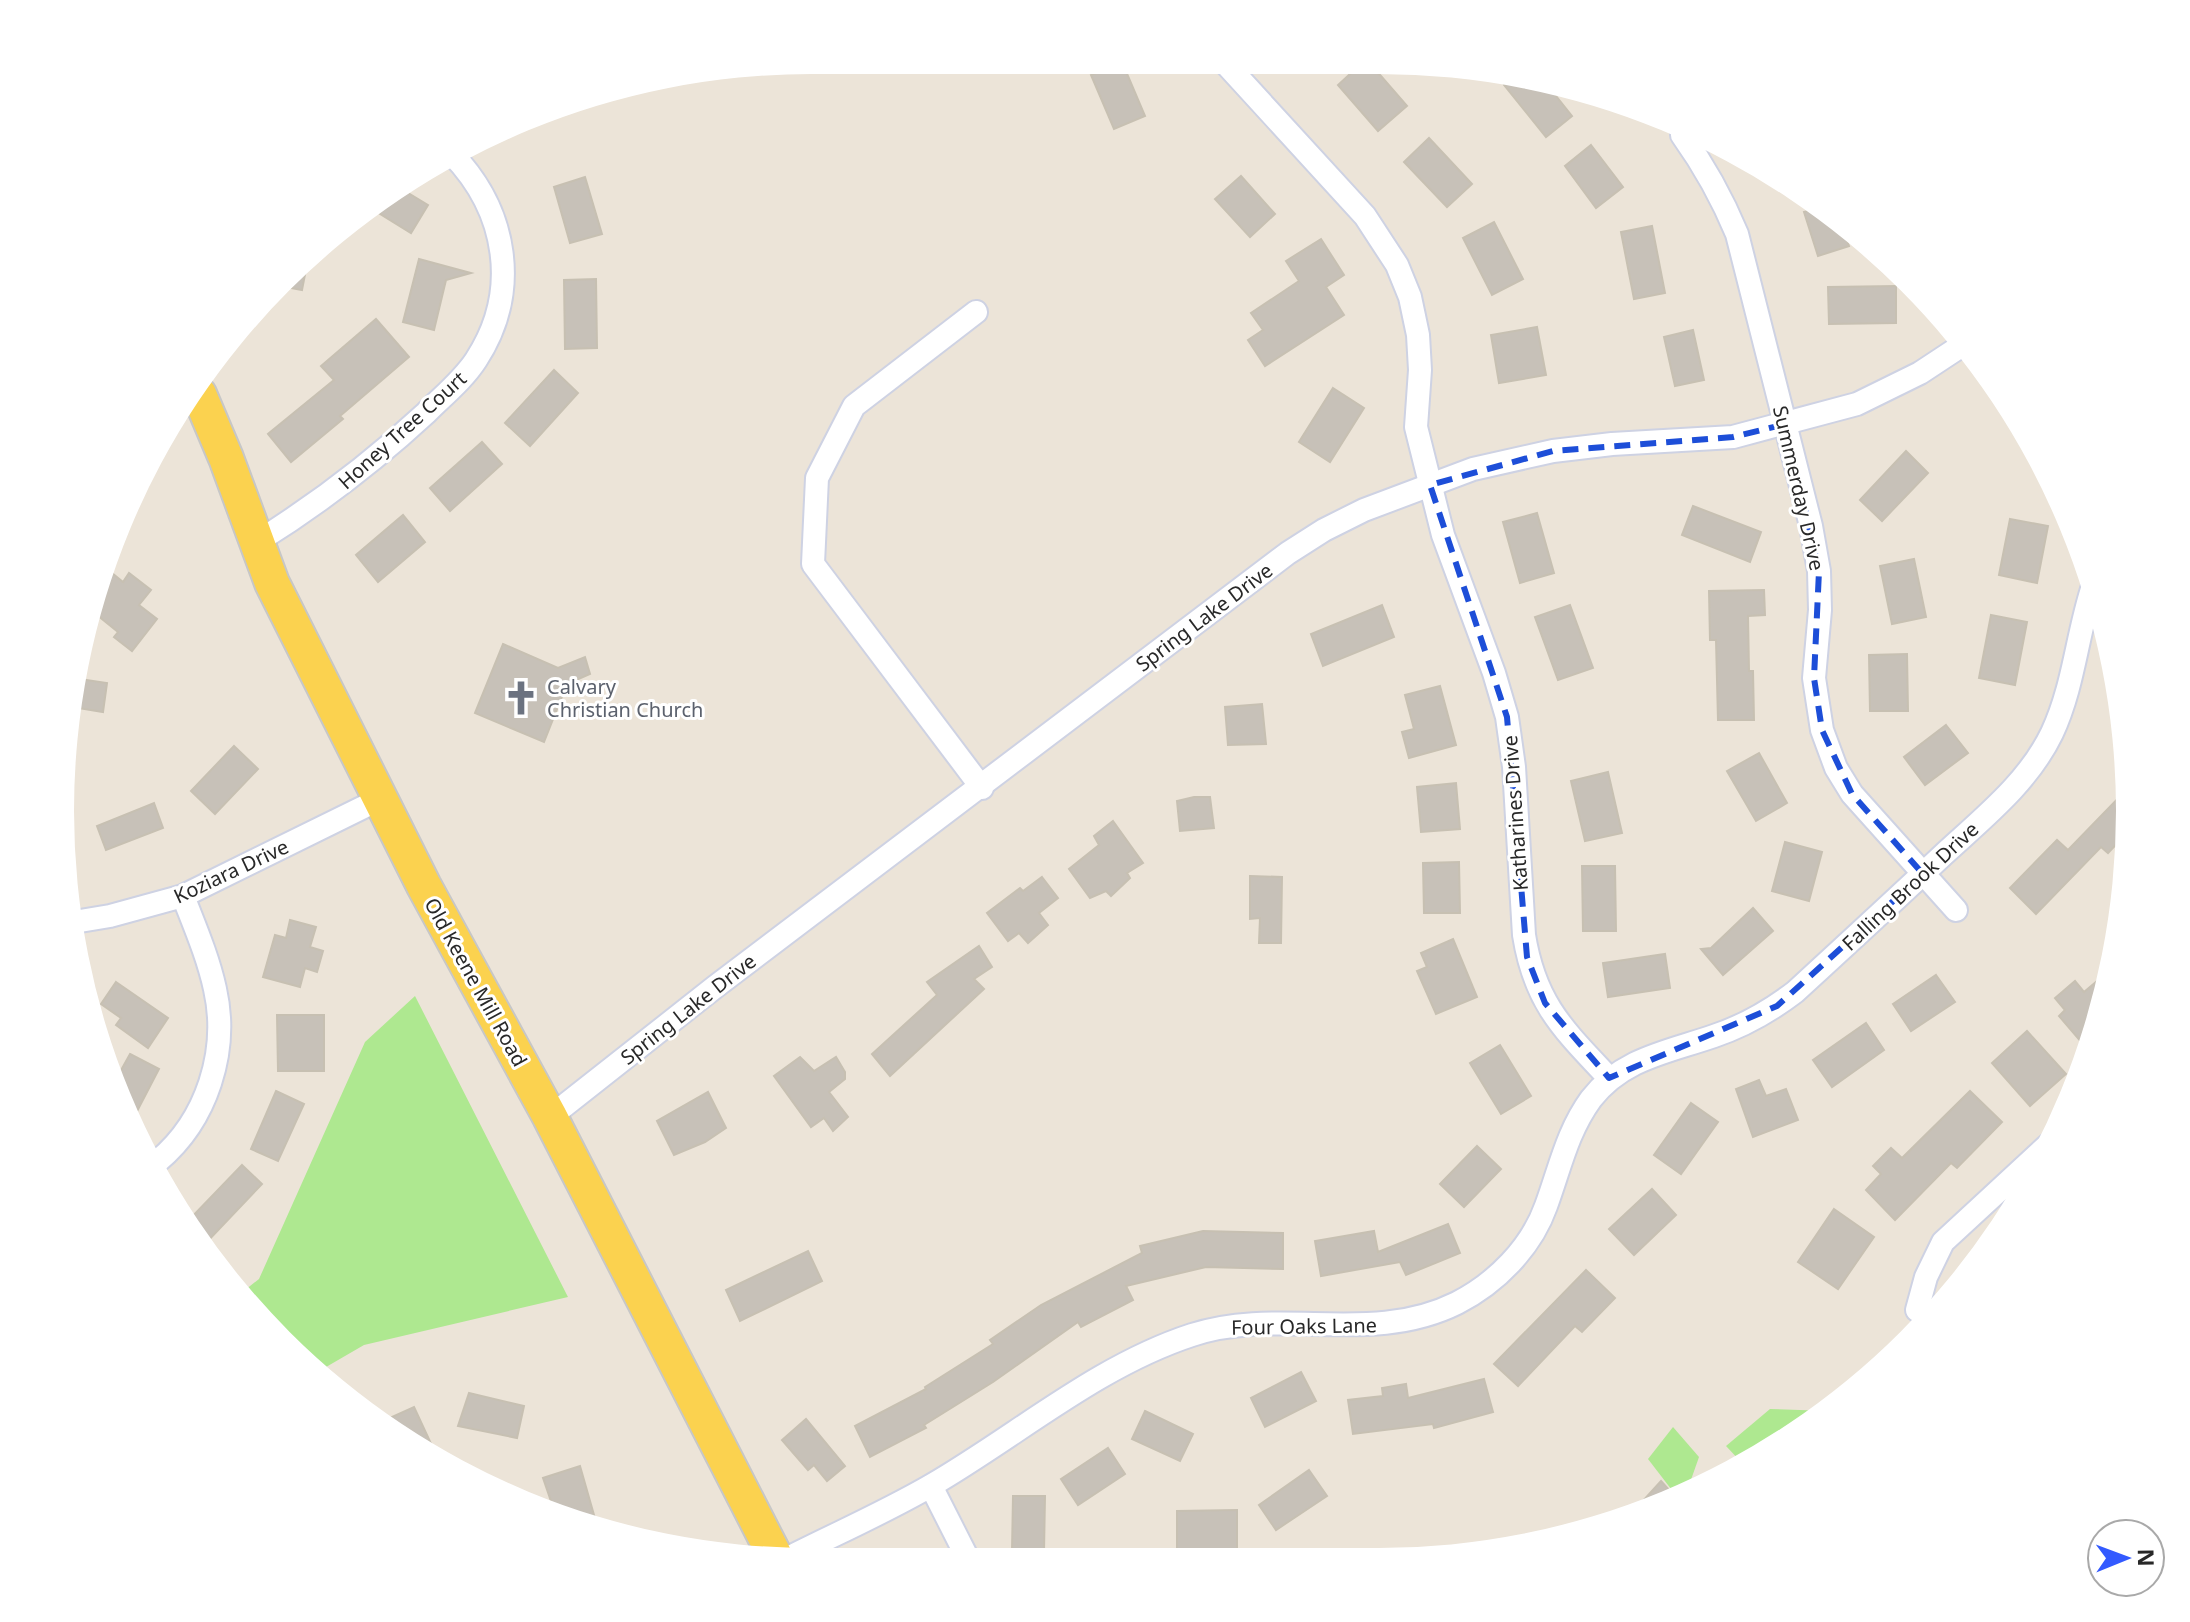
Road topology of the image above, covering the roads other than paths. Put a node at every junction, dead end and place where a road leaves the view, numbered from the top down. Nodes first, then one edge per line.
1 (1235, 74) edge
2 (1686, 141) edge
3 (461, 163) edge
4 (976, 312) dead end
5 (1954, 350) edge
6 (201, 398) edge
7 (1786, 424) junction
8 (1430, 485) junction
9 (257, 542) junction
10 (2087, 605) edge
11 (982, 788) junction
12 (380, 799) junction
13 (1923, 874) junction
14 (183, 896) junction
15 (1956, 910) dead end
16 (82, 921) edge
17 (1609, 1078) junction
18 (550, 1117) junction
19 (161, 1158) edge
20 (2024, 1167) edge
21 (1917, 1310) dead end
22 (931, 1486) junction
23 (770, 1546) edge
24 (808, 1548) edge
25 (962, 1548) edge

1 - 8 street, Katharines Drive
2 - 7 street, Summerday Drive
3 - 9 street, Honey Tree Court
4 - 11 street
5 - 7 street, Spring Lake Drive
6 - 9 main road, Old Keene Mill Road
7 - 8 street, Spring Lake Drive
7 - 13 street, Summerday Drive
8 - 11 street, Spring Lake Drive
8 - 17 street, Katharines Drive
9 - 12 main road, Old Keene Mill Road
10 - 13 street, Falling Brook Drive
11 - 18 street, Spring Lake Drive
12 - 14 street, Koziara Drive
12 - 18 main road, Old Keene Mill Road
13 - 15 street, Summerday Drive
13 - 17 street, Falling Brook Drive
14 - 16 street, Koziara Drive
14 - 19 street
17 - 22 street, Four Oaks Lane
18 - 23 main road, Old Keene Mill Road
20 - 21 street
22 - 24 street, Four Oaks Lane
22 - 25 street

